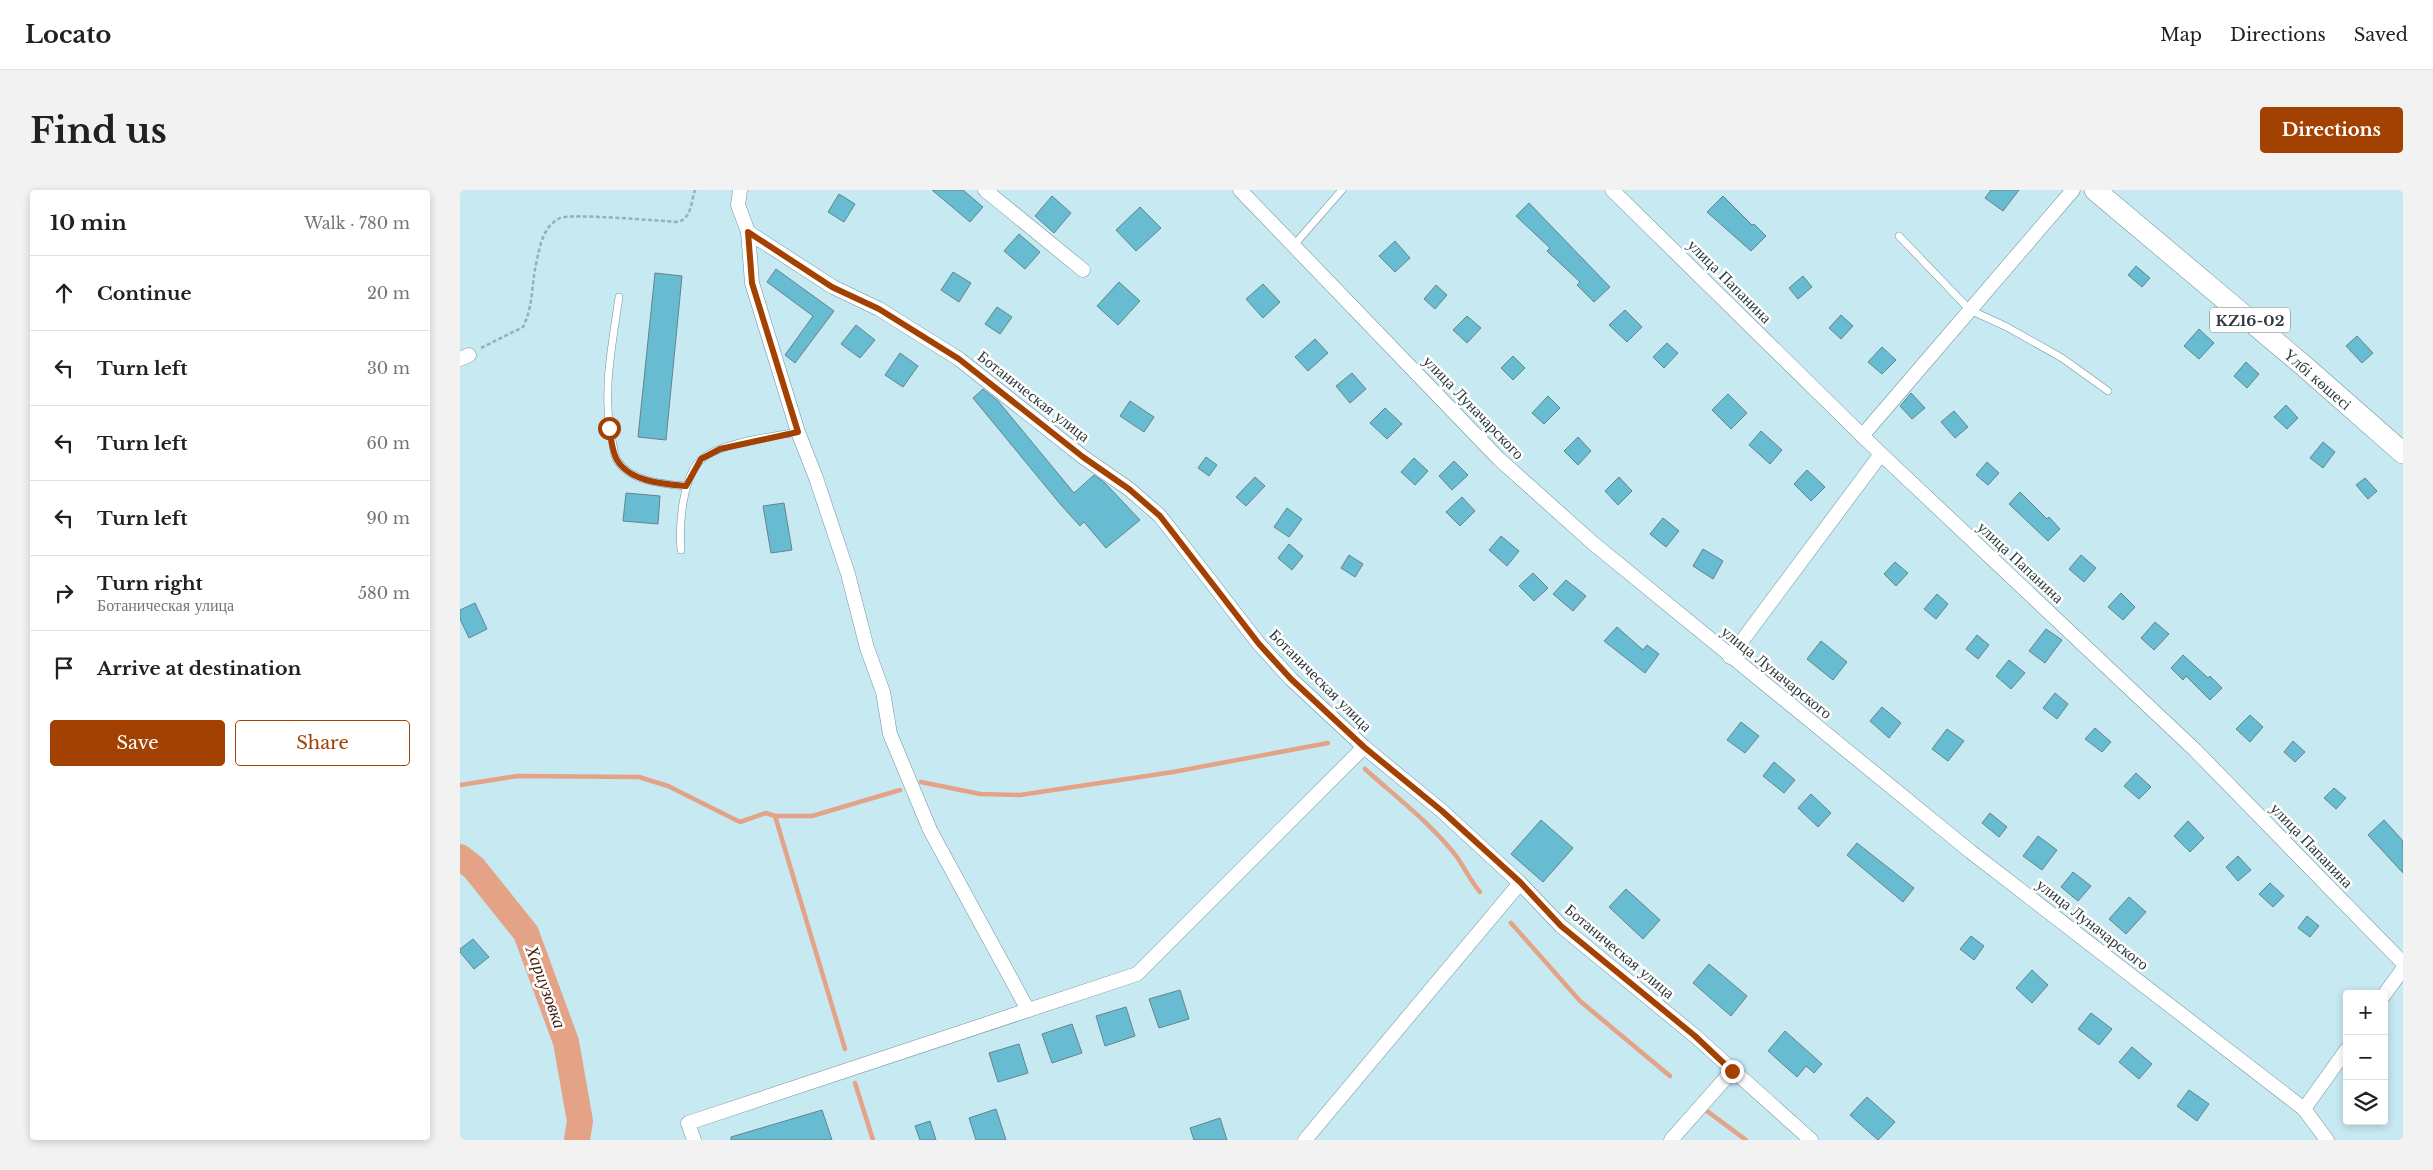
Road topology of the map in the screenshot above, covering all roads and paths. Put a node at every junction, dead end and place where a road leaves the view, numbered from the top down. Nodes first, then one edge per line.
1 (695, 190) edge
2 (740, 190) edge
3 (985, 190) edge
4 (1240, 190) edge
5 (1342, 190) edge
6 (1612, 190) edge
7 (2073, 190) edge
8 (2095, 190) edge
9 (748, 232) junction
10 (1899, 236) dead end
11 (1294, 245) junction
12 (1083, 270) dead end
13 (618, 297) dead end
14 (1970, 310) junction
15 (464, 357) edge
16 (2108, 392) dead end
17 (798, 432) junction
18 (1862, 436) junction
19 (2403, 453) edge
20 (1881, 454) junction
21 (686, 486) junction
22 (681, 550) dead end
23 (1730, 657) junction
24 (1364, 747) junction
25 (1520, 882) junction
26 (2403, 963) edge
27 (2403, 968) edge
28 (2388, 990) edge
29 (1028, 1010) junction
30 (2343, 1054) edge
31 (1732, 1071) junction
32 (2304, 1109) junction
33 (694, 1140) edge
34 (1305, 1140) edge
35 (1671, 1140) edge
36 (1811, 1140) edge
37 (2327, 1140) edge

1 - 15 path
2 - 9 street
3 - 12 street
4 - 11 street, улица Луначарского
5 - 11 lane
6 - 18 street, улица Папанина
7 - 14 street
8 - 19 main road, Үлбі көшесі / KZ16-02
9 - 17 street
9 - 24 street, Ботаническая улица
10 - 14 lane
11 - 23 street, улица Луначарского
13 - 21 lane
14 - 16 lane
14 - 18 street
17 - 21 lane
17 - 29 street
18 - 20 street, улица Папанина
20 - 23 street
20 - 26 street, улица Папанина
21 - 22 lane
23 - 32 street, улица Луначарского
24 - 25 street, Ботаническая улица
24 - 29 street
25 - 31 street, Ботаническая улица
25 - 34 street
27 - 28 street
29 - 33 street
30 - 32 street
31 - 35 street
31 - 36 street, Ботаническая улица
32 - 37 street, улица Луначарского

